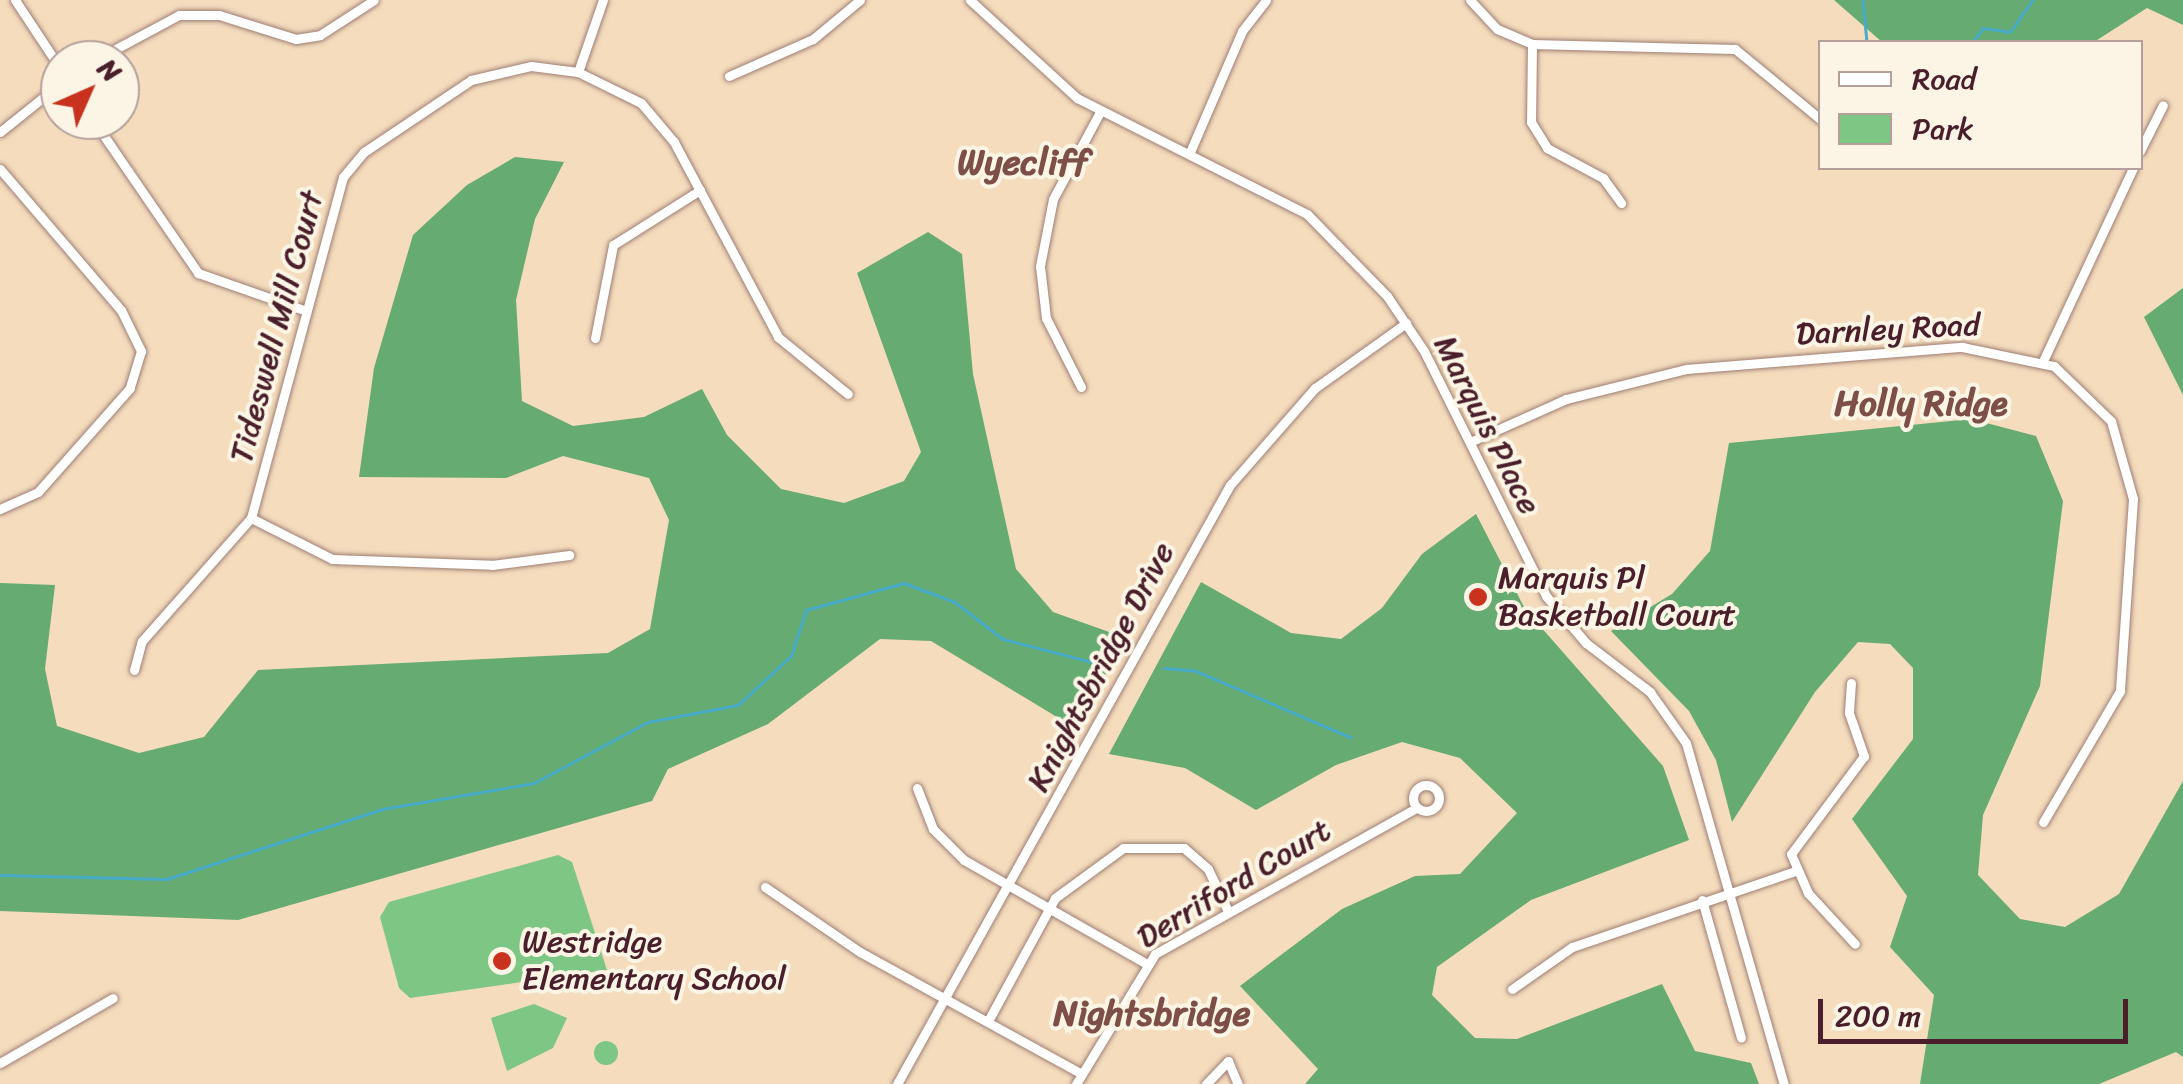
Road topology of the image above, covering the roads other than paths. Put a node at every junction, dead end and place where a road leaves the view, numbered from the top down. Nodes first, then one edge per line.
1 (14, 0) edge
2 (374, 0) edge
3 (603, 0) edge
4 (860, 0) edge
5 (970, 0) edge
6 (1266, 0) edge
7 (1470, 0) edge
8 (41, 40) edge
9 (132, 40) edge
10 (1532, 44) junction
11 (578, 72) junction
12 (730, 76) dead end
13 (40, 100) edge
14 (2163, 105) dead end
15 (1100, 112) junction
16 (1818, 117) edge
17 (0, 132) edge
18 (107, 140) edge
19 (2143, 145) edge
20 (1190, 152) junction
21 (0, 169) edge
22 (2132, 170) edge
23 (700, 190) junction
24 (1620, 203) dead end
25 (301, 309) junction
26 (1406, 323) junction
27 (595, 338) dead end
28 (2043, 361) junction
29 (1080, 387) dead end
30 (848, 394) dead end
31 (1470, 442) junction
32 (0, 509) edge
33 (250, 518) junction
34 (569, 555) dead end
35 (134, 670) dead end
36 (1851, 683) dead end
37 (917, 788) dead end
38 (1416, 808) dead end
39 (2043, 822) dead end
40 (1796, 870) junction
41 (765, 888) dead end
42 (1010, 888) junction
43 (1731, 890) junction
44 (1702, 900) junction
45 (1049, 909) junction
46 (1228, 910) junction
47 (1855, 944) dead end
48 (1145, 963) junction
49 (1512, 989) dead end
50 (113, 998) dead end
51 (949, 1001) junction
52 (988, 1022) junction
53 (1741, 1038) dead end
54 (0, 1063) edge
55 (1082, 1074) junction
56 (898, 1084) edge
57 (1076, 1084) edge
58 (1206, 1084) edge
59 (1238, 1084) edge
60 (1784, 1084) edge

1 - 8 street
2 - 9 street
3 - 11 street
4 - 12 street
5 - 15 street, Marquis Place
6 - 20 street
7 - 10 street
10 - 16 street
10 - 24 street
11 - 23 street, Tideswell Mill Court
11 - 25 street, Tideswell Mill Court
13 - 17 street
14 - 19 street
15 - 20 street, Marquis Place
15 - 29 street
18 - 25 street
20 - 26 street, Marquis Place
21 - 32 street
22 - 28 street
23 - 27 street
23 - 30 street, Tideswell Mill Court
25 - 33 street, Tideswell Mill Court
26 - 31 street, Marquis Place
26 - 42 street, Knightsbridge Drive
28 - 31 street, Darnley Road
28 - 39 street
31 - 43 street, Marquis Place
33 - 34 street
33 - 35 street, Tideswell Mill Court
36 - 40 street
37 - 42 street
38 - 46 street, Derriford Court
40 - 43 street
40 - 47 street
41 - 51 street
42 - 45 street
42 - 51 street, Knightsbridge Drive
43 - 44 street
43 - 60 street, Marquis Place
44 - 49 street
44 - 53 street
45 - 46 street
45 - 48 street
45 - 52 street
46 - 48 street, Derriford Court
48 - 55 street, Derriford Court
50 - 54 street
51 - 52 street
51 - 56 street, Knightsbridge Drive
52 - 55 street
55 - 57 street, Derriford Court
58 - 59 street

